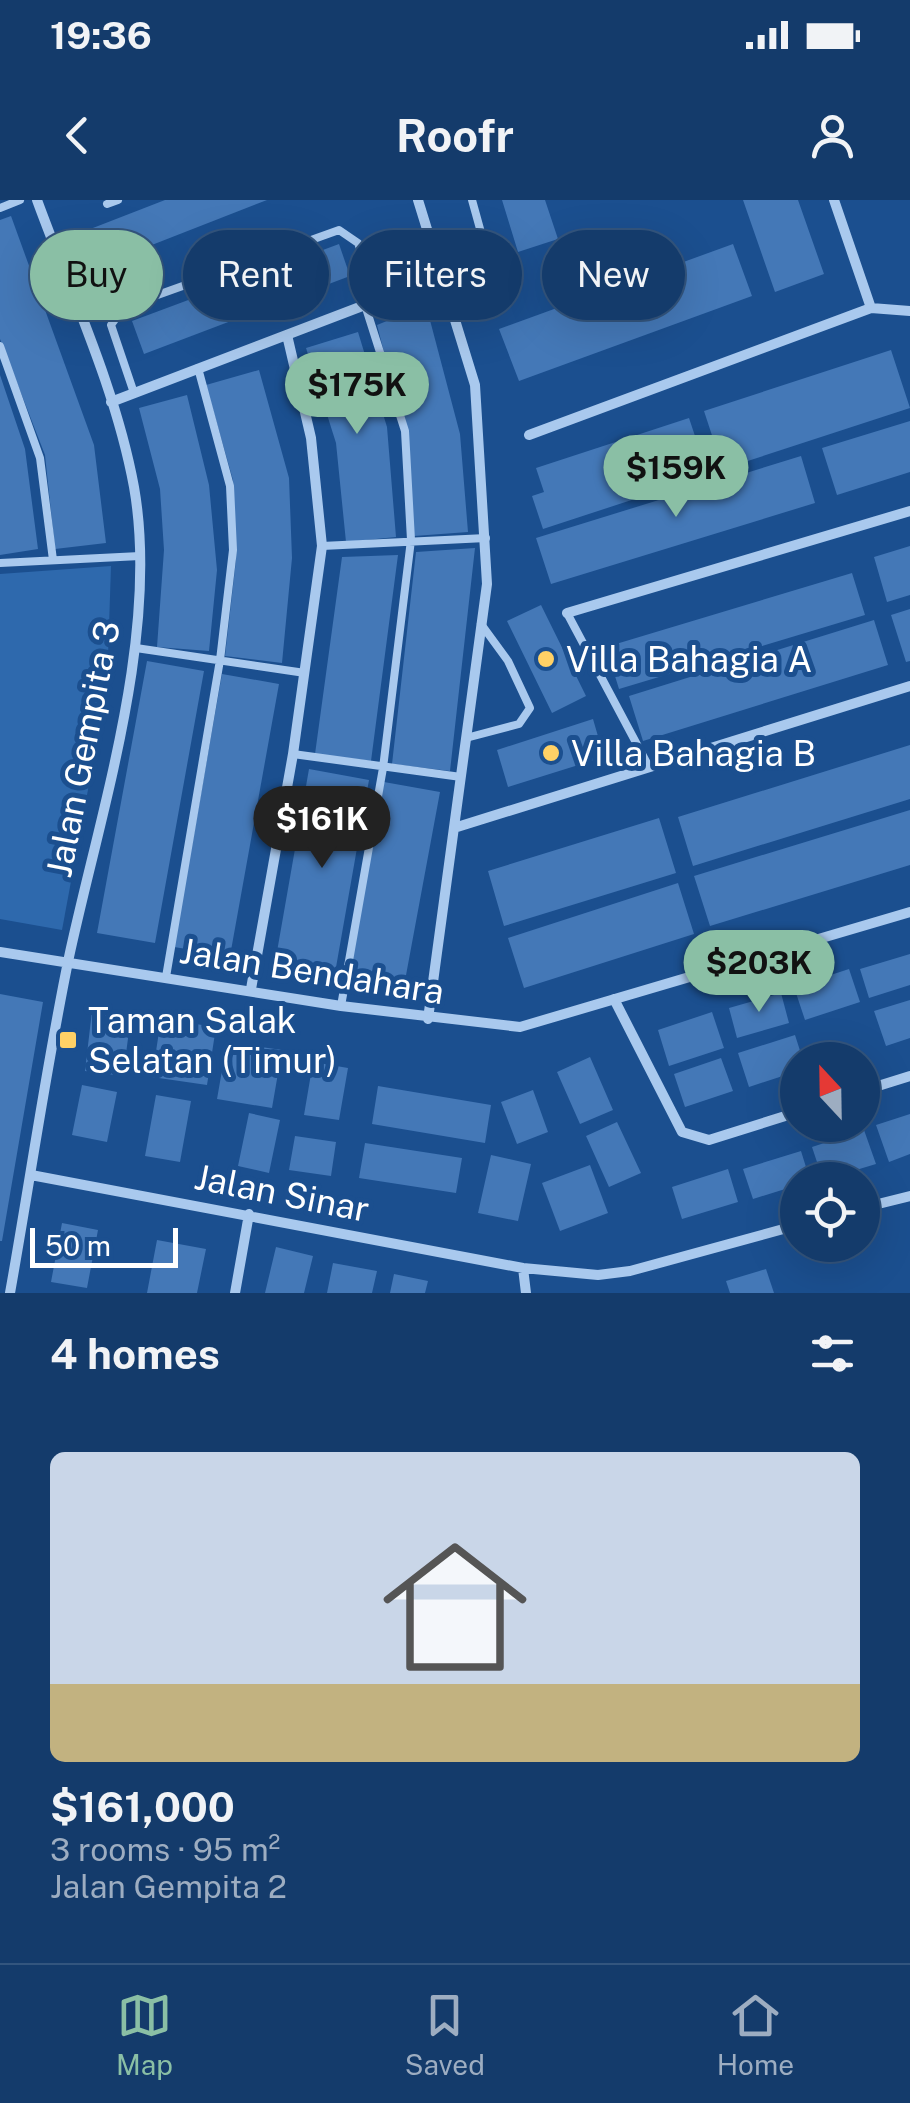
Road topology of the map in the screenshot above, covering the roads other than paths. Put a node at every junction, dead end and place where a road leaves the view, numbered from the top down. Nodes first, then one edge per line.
1 (20, 200) edge
2 (37, 200) edge
3 (118, 200) edge
4 (418, 200) edge
5 (472, 200) edge
6 (834, 200) edge
7 (107, 204) dead end
8 (0, 208) edge
9 (427, 230) edge
10 (480, 230) edge
11 (349, 237) edge
12 (871, 308) junction
13 (349, 311) edge
14 (910, 311) edge
15 (370, 320) edge
16 (454, 320) edge
17 (287, 334) junction
18 (0, 346) edge
19 (198, 368) junction
20 (134, 393) junction
21 (110, 402) junction
22 (529, 435) dead end
23 (910, 511) edge
24 (486, 538) junction
25 (411, 540) junction
26 (322, 546) junction
27 (140, 556) junction
28 (53, 560) junction
29 (0, 562) edge
30 (567, 614) joint
31 (482, 624) junction
32 (136, 648) junction
33 (220, 660) junction
34 (306, 673) junction
35 (910, 686) edge
36 (466, 738) junction
37 (294, 754) junction
38 (650, 767) junction
39 (383, 768) junction
40 (461, 777) junction
41 (454, 828) junction
42 (910, 912) edge
43 (0, 952) edge
44 (68, 963) junction
45 (166, 977) junction
46 (251, 990) junction
47 (614, 1000) junction
48 (341, 1006) junction
49 (428, 1018) junction
50 (910, 1076) edge
51 (880, 1085) edge
52 (780, 1118) edge
53 (31, 1175) junction
54 (910, 1196) edge
55 (880, 1204) edge
56 (248, 1214) junction
57 (780, 1229) edge
58 (522, 1268) junction
59 (10, 1293) edge
60 (235, 1293) edge
61 (526, 1293) edge

1 - 8 lane
2 - 21 street, Jalan Gempita 3
3 - 7 lane
4 - 9 street
5 - 10 lane
6 - 12 street
11 - 20 lane
12 - 14 street
12 - 22 street
13 - 17 street
15 - 25 lane
16 - 24 street
17 - 19 street
17 - 26 street
18 - 28 lane
19 - 20 street
19 - 33 lane
20 - 21 street
21 - 27 street, Jalan Gempita 3
23 - 30 street
24 - 25 lane
24 - 31 street
25 - 26 lane
25 - 39 lane
26 - 34 street
27 - 28 lane
27 - 32 street, Jalan Gempita 3
28 - 29 lane
30 - 38 lane
31 - 36 street
31 - 36 lane
32 - 33 lane
32 - 44 street, Jalan Gempita 3
33 - 34 lane
33 - 45 lane
34 - 37 street
35 - 38 street
36 - 40 street
37 - 39 lane
37 - 46 street
38 - 41 street
39 - 40 lane
39 - 48 lane
40 - 41 street
41 - 49 street
42 - 47 street, Jalan Bendahara
43 - 44 street, Jalan Bendahara
44 - 45 street, Jalan Bendahara
44 - 53 street, Jalan Gempita 3
45 - 46 street, Jalan Bendahara
46 - 48 street, Jalan Bendahara
47 - 49 street, Jalan Bendahara
47 - 52 street
48 - 49 street, Jalan Bendahara
50 - 51 street
53 - 56 street, Jalan Sinar
53 - 59 street, Jalan Gempita 3
54 - 55 street
56 - 58 street, Jalan Sinar
56 - 60 street
57 - 58 street, Jalan Sinar
58 - 61 street

